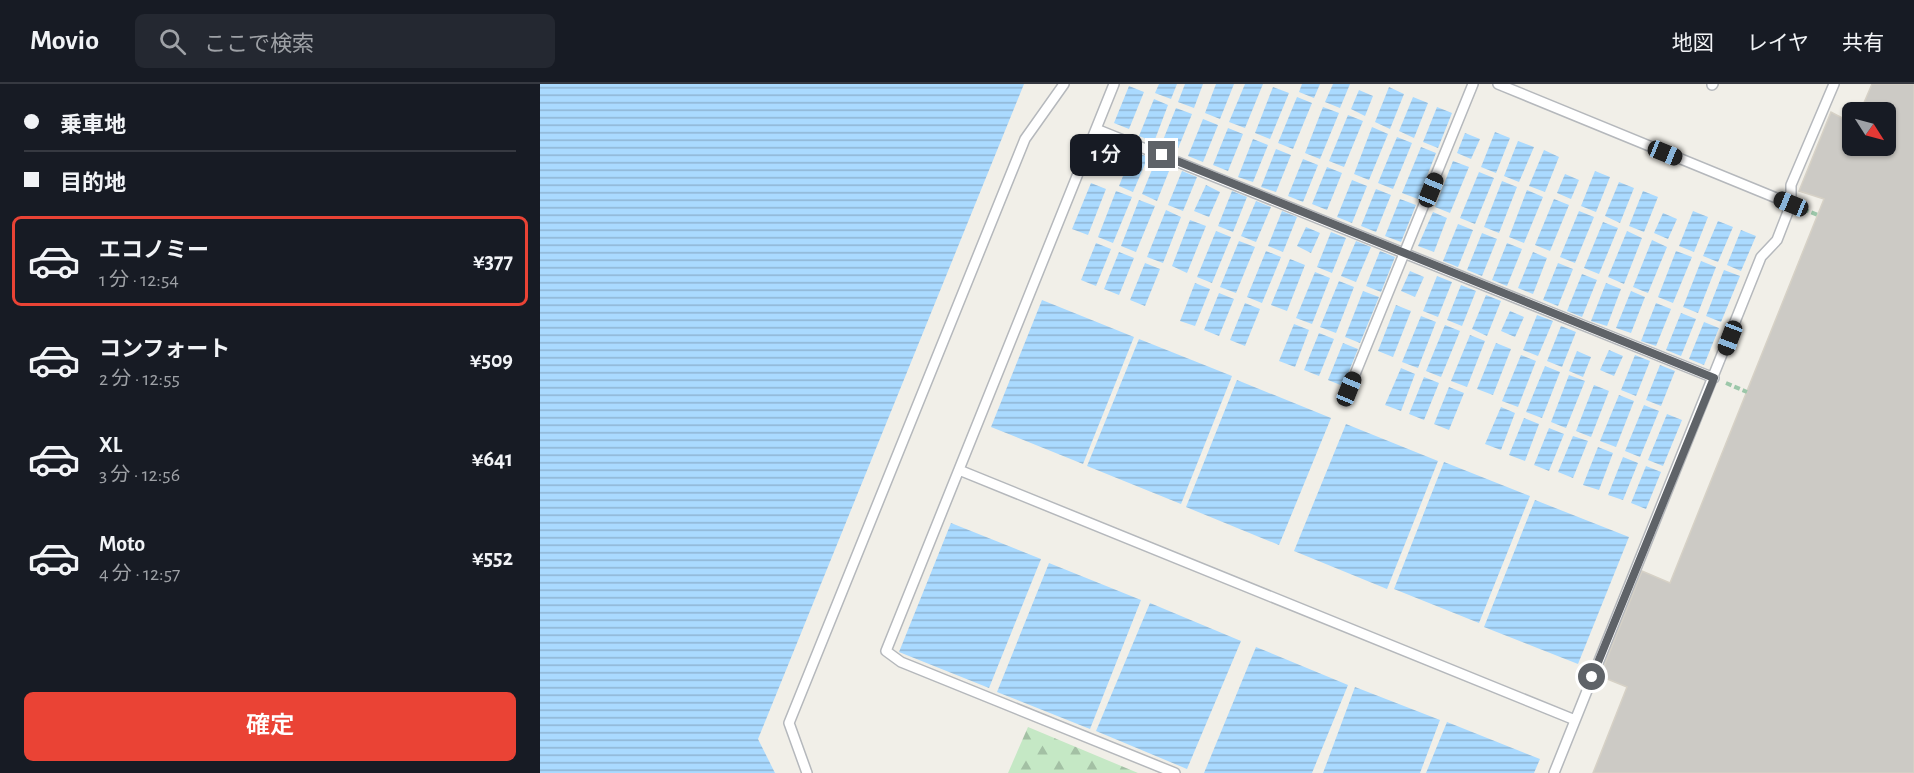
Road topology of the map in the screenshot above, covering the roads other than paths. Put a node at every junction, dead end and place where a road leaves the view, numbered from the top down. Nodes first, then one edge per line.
1 (1064, 84) edge
2 (1114, 84) edge
3 (1473, 84) edge
4 (1498, 84) edge
5 (1834, 84) edge
6 (1096, 129) junction
7 (1791, 204) junction
8 (1405, 254) junction
9 (1714, 378) junction
10 (1349, 389) dead end
11 (959, 470) junction
12 (1575, 720) junction
13 (807, 773) edge
14 (1175, 773) edge
15 (1554, 773) edge

1 - 13 lane
2 - 6 lane
3 - 8 lane
4 - 7 lane
5 - 7 lane
6 - 8 lane
6 - 11 lane
7 - 9 lane
8 - 9 lane
8 - 10 lane
9 - 12 lane
11 - 12 lane
11 - 14 lane
12 - 15 lane

